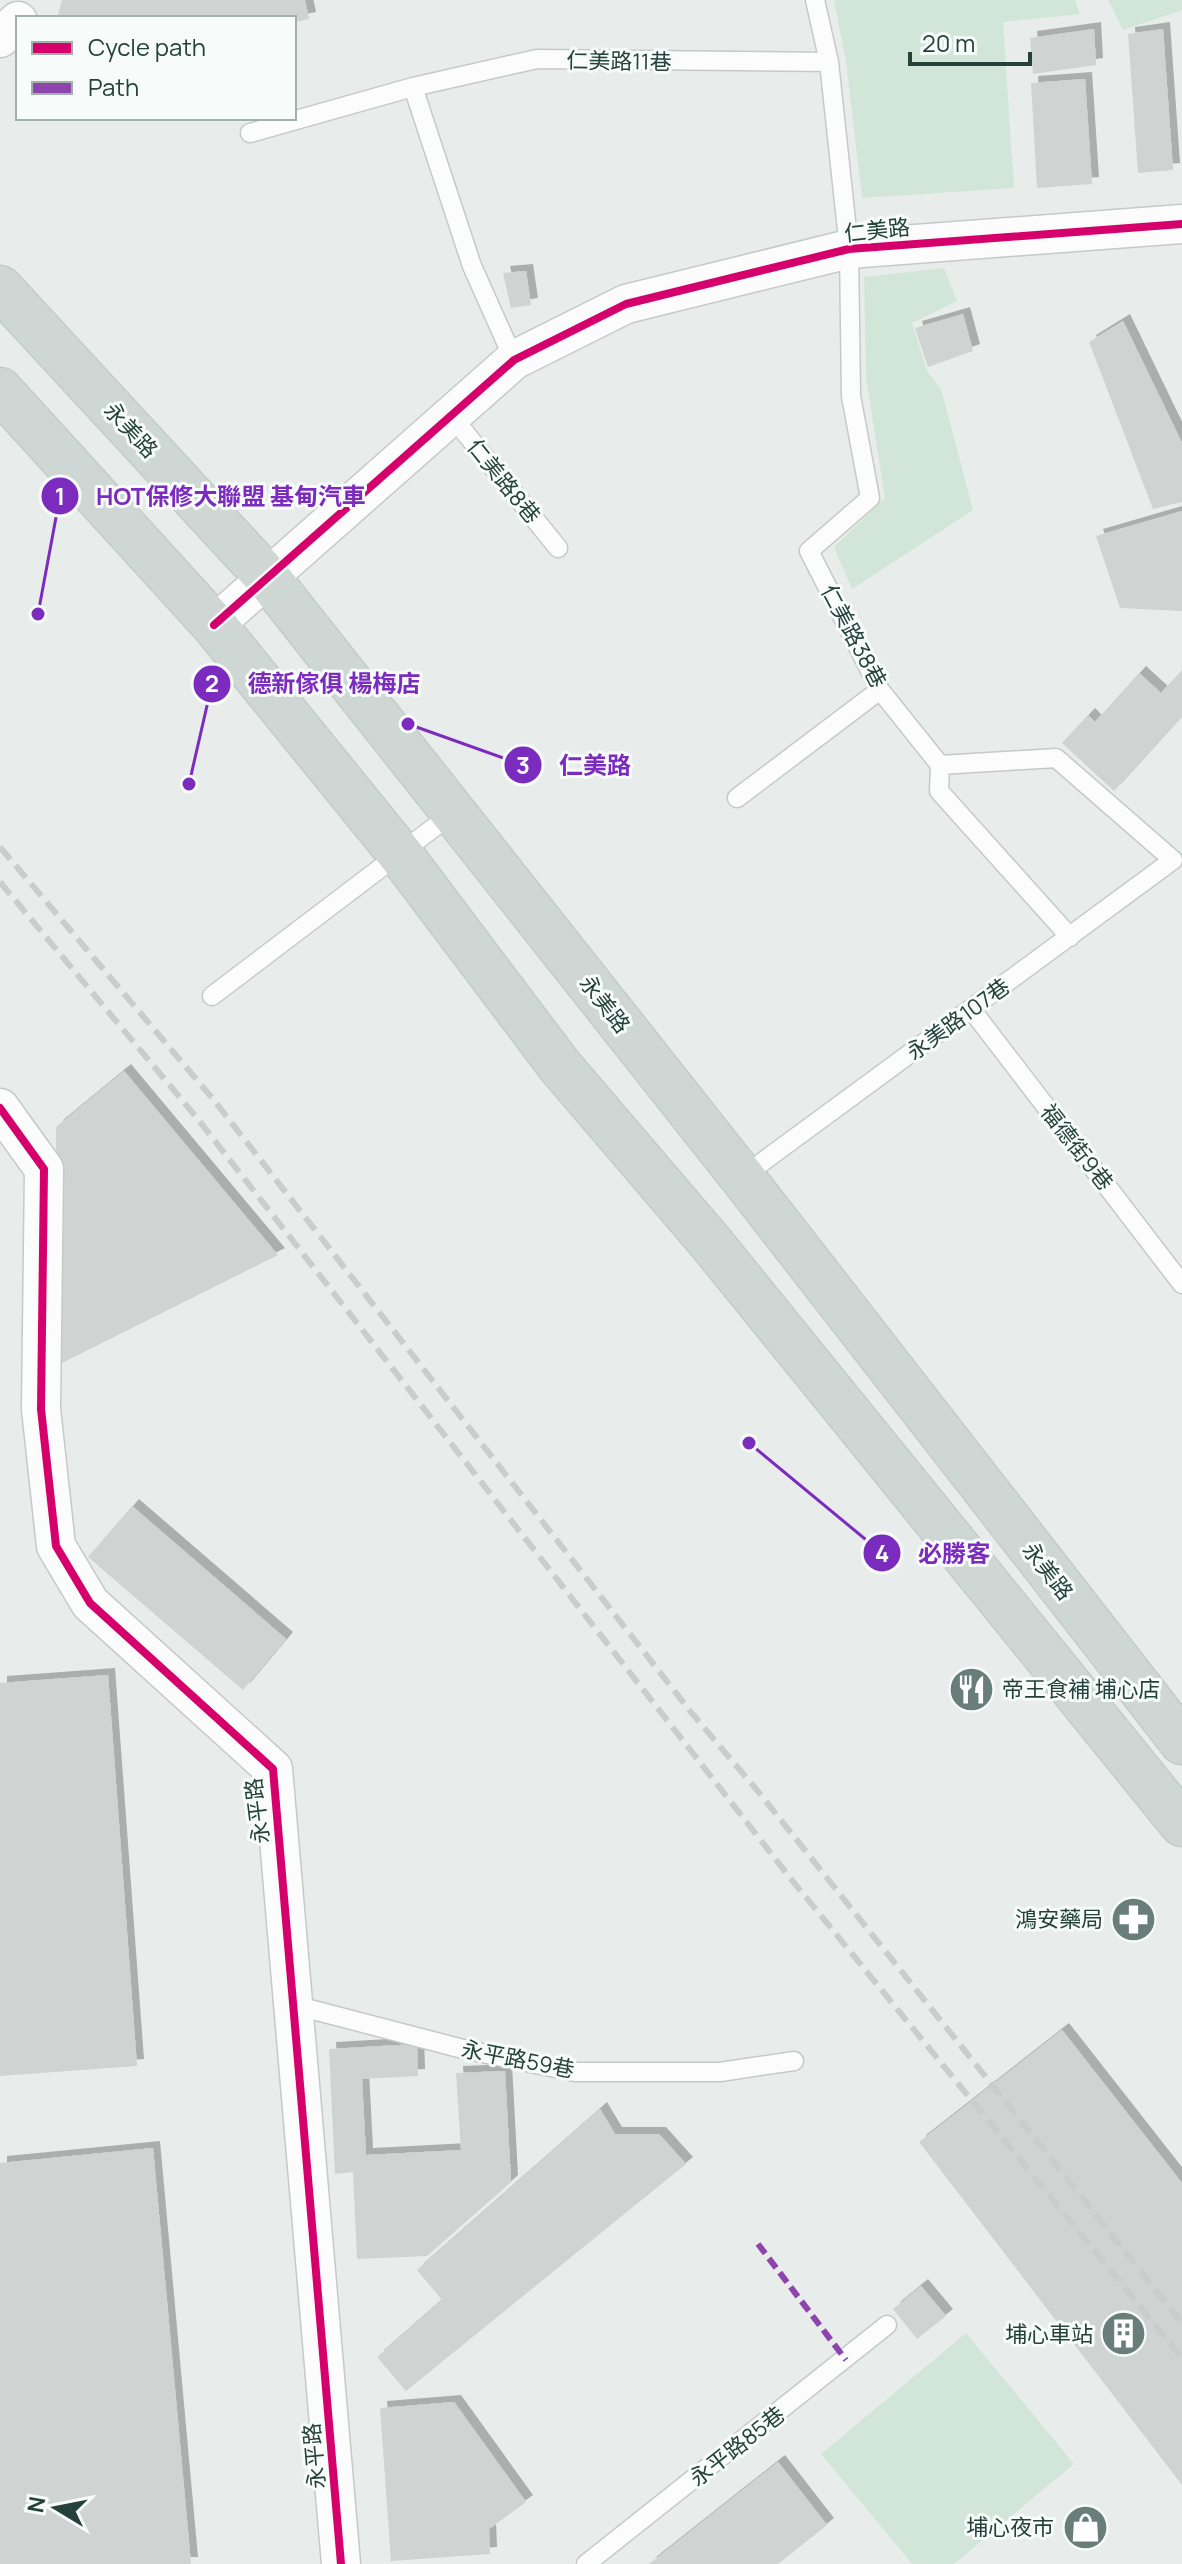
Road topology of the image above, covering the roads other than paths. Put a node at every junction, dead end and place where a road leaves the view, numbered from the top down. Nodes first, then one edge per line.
1 (815, 0) edge
2 (16, 24) edge
3 (0, 38) edge
4 (829, 62) junction
5 (413, 87) junction
6 (250, 133) dead end
7 (1182, 224) edge
8 (849, 249) junction
9 (0, 288) edge
10 (514, 360) junction
11 (0, 390) edge
12 (450, 414) junction
13 (558, 548) dead end
14 (267, 577) junction
15 (214, 625) junction
16 (880, 690) junction
17 (940, 765) junction
18 (737, 798) dead end
19 (453, 813) junction
20 (400, 854) junction
21 (1070, 937) junction
22 (212, 996) dead end
23 (971, 1009) junction
24 (0, 1108) edge
25 (742, 1177) junction
26 (1182, 1284) edge
27 (1182, 1741) edge
28 (1142, 1774) junction
29 (1182, 1824) edge
30 (294, 2005) junction
31 (794, 2061) dead end
32 (887, 2325) dead end
33 (341, 2564) edge
34 (586, 2564) edge

1 - 4 lane
2 - 3 street
4 - 5 lane, 仁美路11巷
4 - 8 lane
5 - 6 lane, 仁美路11巷
5 - 10 lane
7 - 8 street, 仁美路
8 - 10 street, 仁美路
8 - 16 lane, 仁美路38巷
9 - 14 main road, 永美路
10 - 12 street, 仁美路
11 - 15 main road
12 - 13 lane, 仁美路8巷
12 - 14 street, 仁美路
14 - 15 street, 仁美路
14 - 19 main road, 永美路
15 - 20 main road
16 - 17 lane, 仁美路38巷
16 - 18 lane
17 - 21 lane
17 - 21 lane, 永美路107巷
19 - 20 lane
19 - 25 main road, 永美路
20 - 22 lane
20 - 28 main road
21 - 23 lane, 永美路107巷
23 - 25 lane, 永美路107巷
23 - 26 lane, 福德街9巷
24 - 30 street, 永平路
25 - 27 main road, 永美路
27 - 28 street
28 - 29 main road
30 - 31 lane, 永平路59巷
30 - 33 street, 永平路
32 - 34 lane, 永平路85巷

